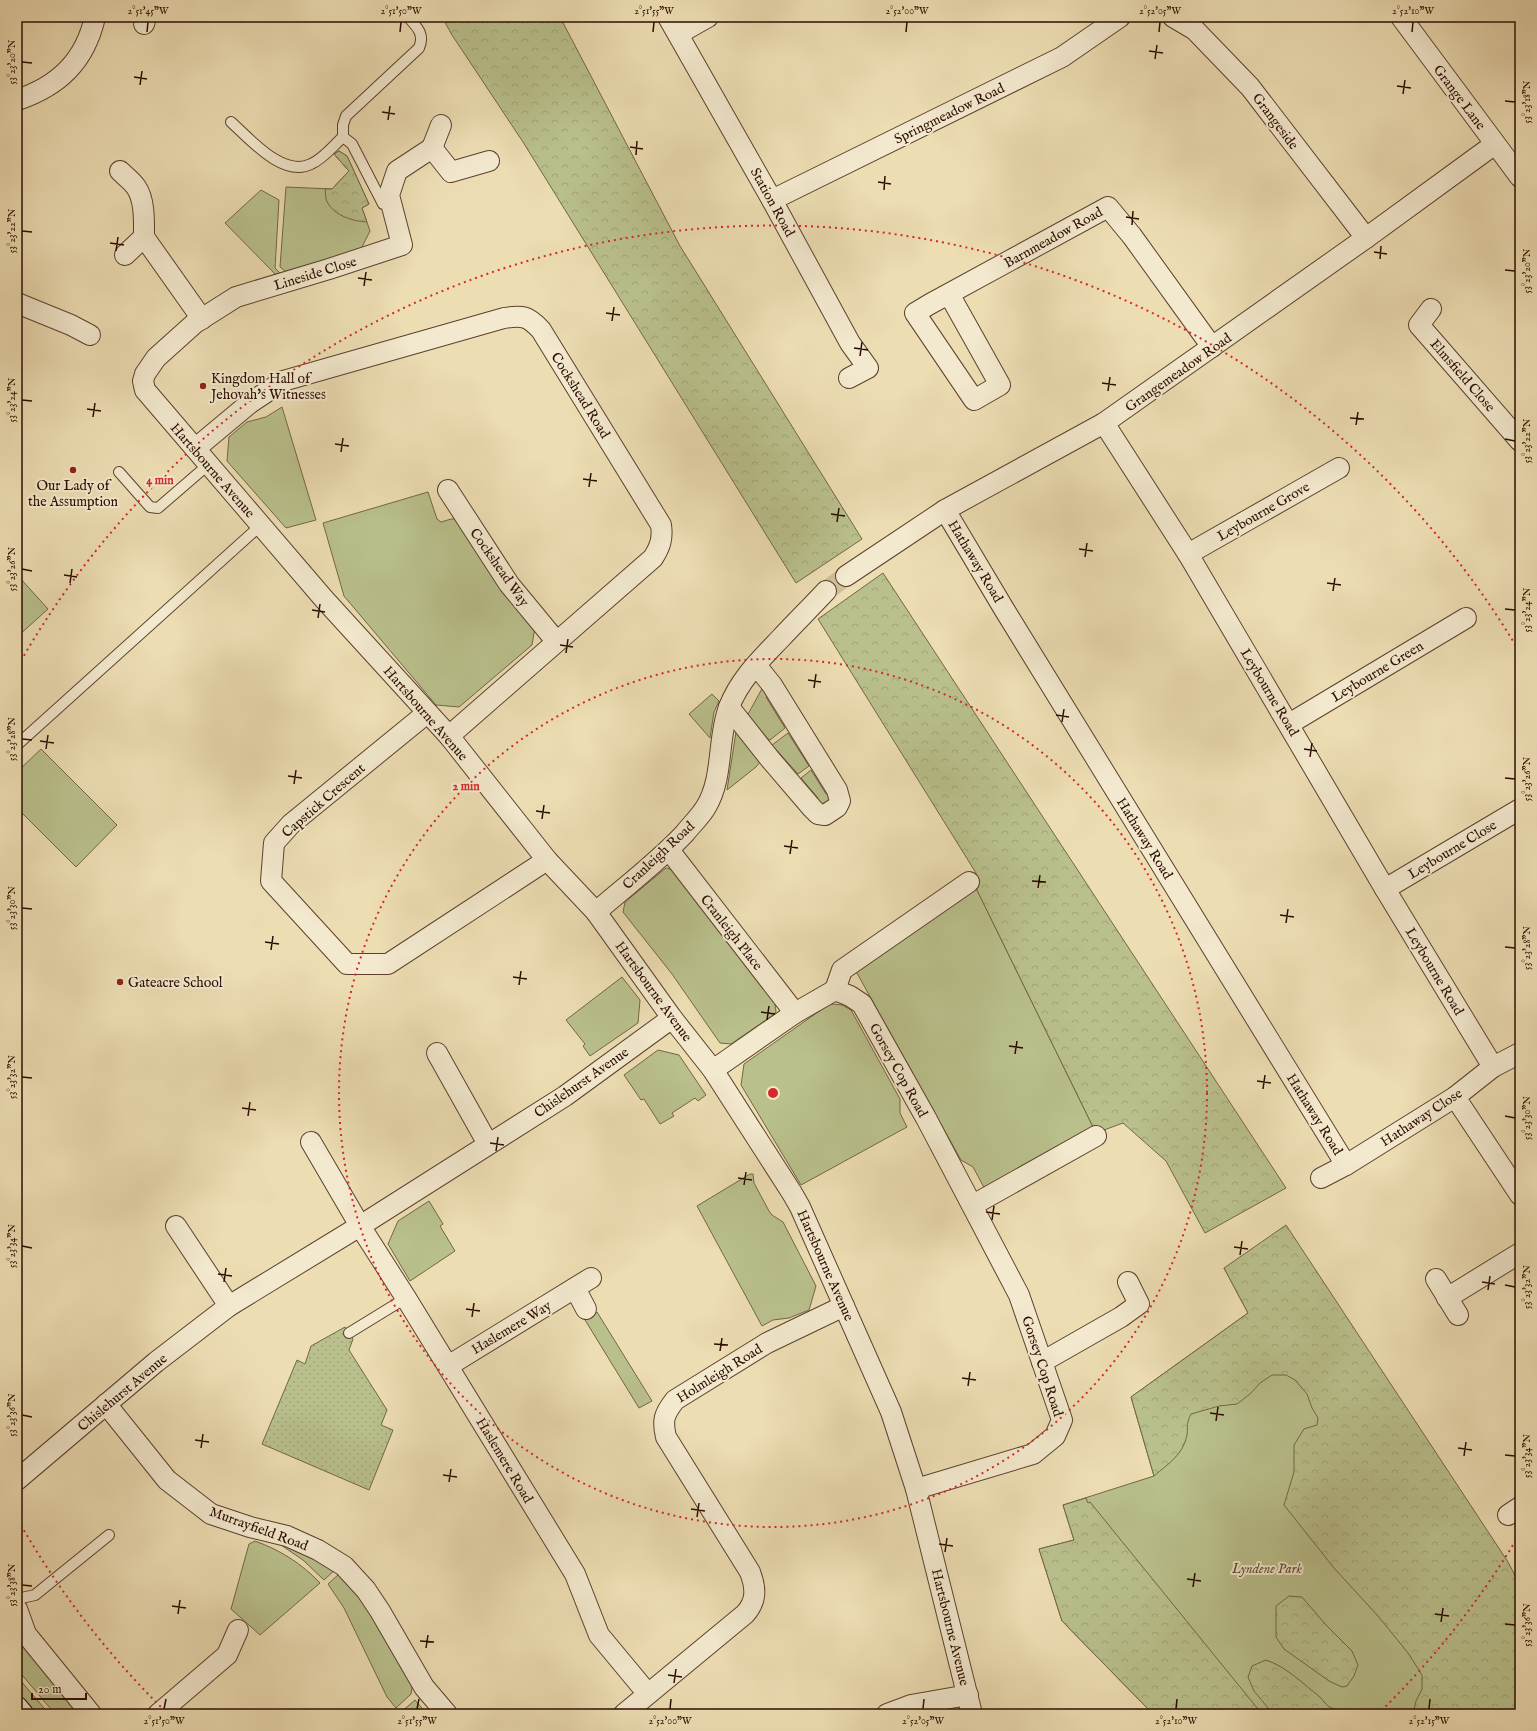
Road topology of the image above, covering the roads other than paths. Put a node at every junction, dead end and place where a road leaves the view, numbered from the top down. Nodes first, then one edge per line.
1 (95, 17) edge
2 (408, 17) edge
3 (708, 17) edge
4 (1120, 17) edge
5 (1173, 17) edge
6 (1401, 17) edge
7 (673, 25) edge
8 (17, 100) edge
9 (231, 122) dead end
10 (441, 125) dead end
11 (343, 137) junction
12 (1495, 144) junction
13 (432, 148) junction
14 (489, 161) dead end
15 (120, 171) dead end
16 (1520, 177) edge
17 (772, 200) junction
18 (391, 204) junction
19 (144, 237) junction
20 (1366, 238) junction
21 (125, 255) dead end
22 (949, 294) junction
23 (17, 304) edge
24 (1431, 309) dead end
25 (202, 319) junction
26 (90, 335) dead end
27 (1212, 348) junction
28 (850, 378) dead end
29 (144, 381) joint
30 (1104, 423) junction
31 (1520, 441) edge
32 (196, 448) junction
33 (209, 464) junction
34 (1339, 468) dead end
35 (119, 472) dead end
36 (448, 490) dead end
37 (945, 510) junction
38 (261, 525) junction
39 (1188, 554) junction
40 (846, 576) tunnel mouth
41 (826, 591) tunnel mouth
42 (1466, 618) dead end
43 (556, 641) junction
44 (756, 665) junction
45 (729, 707) junction
46 (427, 713) junction
47 (1289, 724) junction
48 (449, 736) junction
49 (17, 745) edge
50 (1520, 809) edge
51 (669, 850) junction
52 (547, 860) junction
53 (969, 882) dead end
54 (1385, 889) junction
55 (596, 912) junction
56 (835, 990) junction
57 (795, 1013) junction
58 (672, 1018) junction
59 (437, 1053) dead end
60 (1520, 1053) edge
61 (1493, 1067) junction
62 (713, 1070) junction
63 (1455, 1097) junction
64 (1096, 1136) dead end
65 (310, 1142) dead end
66 (488, 1144) junction
67 (1346, 1165) junction
68 (1320, 1178) dead end
69 (1520, 1195) edge
70 (973, 1205) junction
71 (176, 1226) dead end
72 (360, 1226) junction
73 (1520, 1253) edge
74 (1436, 1279) dead end
75 (1128, 1282) dead end
76 (406, 1298) junction
77 (1447, 1298) junction
78 (230, 1306) junction
79 (844, 1306) junction
80 (586, 1309) dead end
81 (1458, 1315) dead end
82 (349, 1333) dead end
83 (1042, 1362) junction
84 (448, 1366) junction
85 (106, 1404) junction
86 (17, 1480) edge
87 (916, 1489) junction
88 (109, 1535) dead end
89 (17, 1599) edge
90 (17, 1609) edge
91 (238, 1630) dead end
92 (648, 1694) junction
93 (970, 1705) edge
94 (17, 1708) edge
95 (22, 1714) edge
96 (92, 1714) edge
97 (158, 1714) edge
98 (447, 1714) edge
99 (624, 1714) edge
100 (887, 1714) edge

1 - 8 street
2 - 11 lane
3 - 7 street
4 - 17 street, Springmeadow Road
5 - 20 street, Grangeside
6 - 12 street, Grange Lane
7 - 17 street, Station Road
9 - 11 lane
10 - 13 street
11 - 18 lane
12 - 16 street, Grange Lane
12 - 20 street, Grangemeadow Road
13 - 14 street
13 - 18 street, Lineside Close
15 - 19 street
17 - 28 street, Station Road
18 - 25 street, Lineside Close
19 - 21 street
19 - 25 street
20 - 27 street, Grangemeadow Road
22 - 22 street, Barnmeadow Road
22 - 27 street, Barnmeadow Road
23 - 26 street
24 - 31 street, Elmsfield Close
25 - 29 street, Lineside Close
27 - 30 street, Grangemeadow Road
29 - 32 street, Hartsbourne Avenue
30 - 37 street, Grangemeadow Road
30 - 39 street, Leybourne Road
32 - 33 street, Hartsbourne Avenue
32 - 43 street, Cockshead Road
33 - 35 lane
33 - 38 street, Hartsbourne Avenue
34 - 39 street, Leybourne Grove
36 - 43 street, Cockshead Way
37 - 40 street, Grangemeadow Road
37 - 67 street, Hathaway Road
38 - 46 street, Hartsbourne Avenue
38 - 49 lane
39 - 47 street, Leybourne Road
41 - 44 street, Cranleigh Road
42 - 47 street, Leybourne Green
43 - 48 street, Cockshead Road
44 - 45 street, Cranleigh Road
44 - 45 street
45 - 51 street, Cranleigh Road
46 - 48 street, Hartsbourne Avenue
46 - 52 street, Capstick Crescent
47 - 54 street, Leybourne Road
48 - 52 street, Hartsbourne Avenue
50 - 54 street, Leybourne Close
51 - 55 street, Cranleigh Road
51 - 57 street, Cranleigh Place
52 - 55 street, Hartsbourne Avenue
53 - 56 street
54 - 61 street, Leybourne Road
55 - 58 street, Hartsbourne Avenue
56 - 57 street
56 - 70 street, Gorsey Cop Road
57 - 62 street
58 - 62 street, Hartsbourne Avenue
58 - 66 street, Chislehurst Avenue
59 - 66 street
60 - 61 street, Hathaway Close
61 - 63 street, Hathaway Close
62 - 79 street, Hartsbourne Avenue
63 - 67 street, Hathaway Close
63 - 69 street
64 - 70 street
65 - 72 street
66 - 72 street, Chislehurst Avenue
67 - 68 street, Hathaway Close
70 - 83 street, Gorsey Cop Road
71 - 78 street
72 - 76 street, Haslemere Road
72 - 78 street, Chislehurst Avenue
73 - 77 street
74 - 77 street
75 - 83 street
76 - 82 lane
76 - 84 street, Haslemere Road
77 - 81 street
78 - 85 street, Chislehurst Avenue
79 - 87 street, Hartsbourne Avenue
79 - 92 street, Holmleigh Road
80 - 84 street, Haslemere Way
83 - 87 street, Gorsey Cop Road
84 - 92 street, Haslemere Road
85 - 86 street, Chislehurst Avenue
85 - 98 street, Murrayfield Road
87 - 93 street, Hartsbourne Avenue
88 - 89 lane
90 - 96 street
91 - 97 street
92 - 99 street, Holmleigh Road
93 - 100 street
94 - 95 main road

